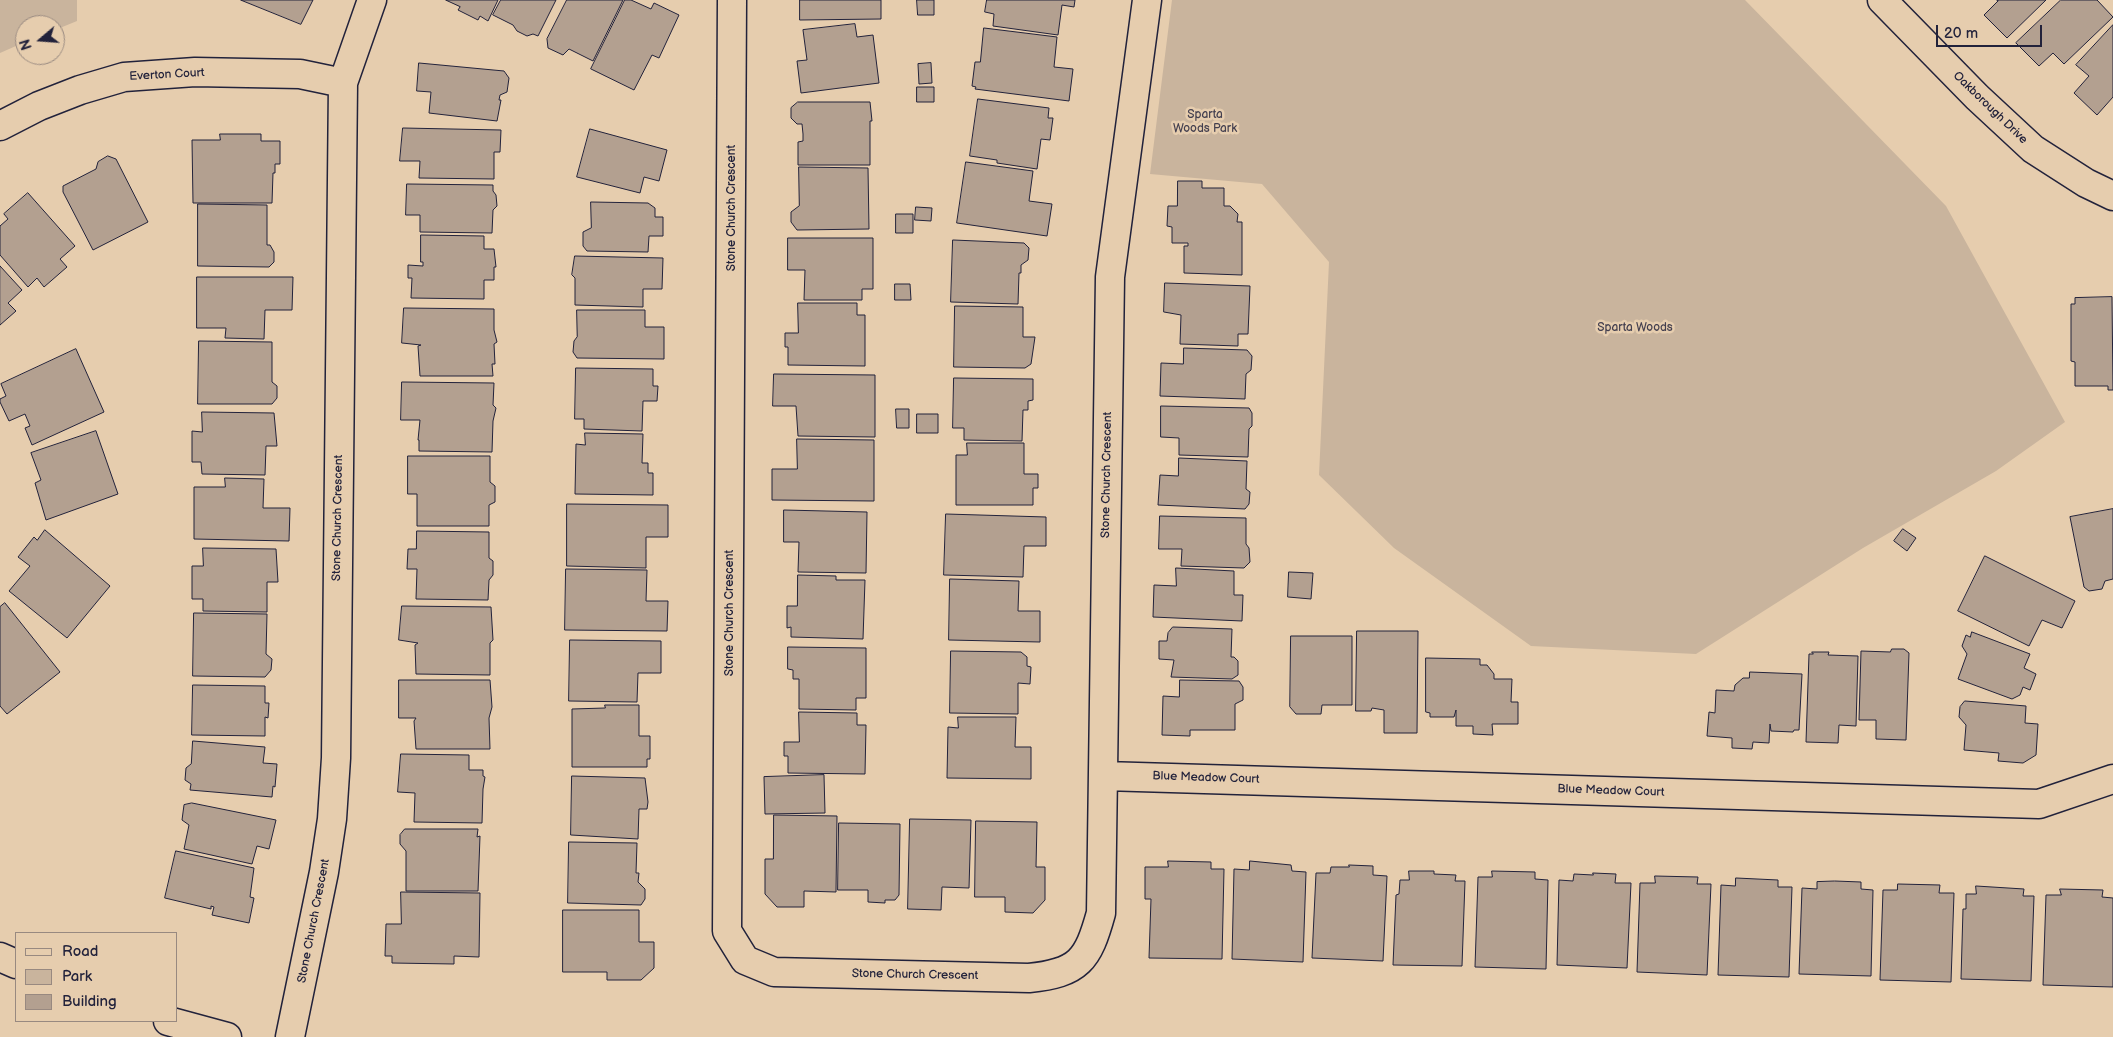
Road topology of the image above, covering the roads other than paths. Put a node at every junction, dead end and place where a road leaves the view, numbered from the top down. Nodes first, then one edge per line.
1 (372, 0) edge
2 (732, 0) edge
3 (1147, 0) edge
4 (1882, 0) edge
5 (343, 83) junction
6 (0, 126) edge
7 (2113, 196) edge
8 (1104, 776) junction
9 (2113, 779) edge
10 (0, 957) edge
11 (15, 964) edge
12 (172, 1022) edge
13 (227, 1037) edge
14 (290, 1037) edge

1 - 5 street, Stone Church Crescent
2 - 8 street, Stone Church Crescent
3 - 8 street, Stone Church Crescent
4 - 7 street, Oakborough Drive
5 - 6 street, Everton Court
5 - 14 street, Stone Church Crescent
8 - 9 street, Blue Meadow Court
10 - 11 street
12 - 13 street

